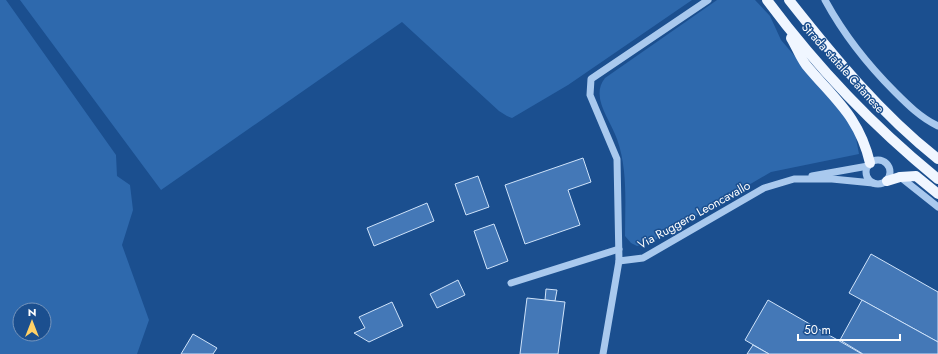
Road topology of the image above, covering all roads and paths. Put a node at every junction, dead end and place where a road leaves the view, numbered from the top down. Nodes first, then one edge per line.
1 (708, 0) edge
2 (767, 0) edge
3 (789, 0) edge
4 (825, 0) edge
5 (783, 22) junction
6 (938, 126) edge
7 (938, 159) edge
8 (869, 164) junction
9 (888, 165) junction
10 (900, 176) junction
11 (794, 179) junction
12 (938, 179) edge
13 (885, 182) junction
14 (873, 183) junction
15 (910, 185) junction
16 (938, 194) edge
17 (938, 207) edge
18 (619, 249) junction
19 (619, 261) junction
20 (511, 283) dead end
21 (603, 354) edge

1 - 18 street
2 - 5 main road, Strada statale Catanese
3 - 7 main road, Strada statale Catanese
4 - 6 street
5 - 8 main road
5 - 12 main road, Strada statale Catanese
8 - 9 street
8 - 11 street
8 - 14 street
9 - 10 street
9 - 13 street
10 - 13 main road
10 - 15 street
10 - 16 main road
11 - 14 street, Via Ruggero Leoncavallo
11 - 19 street, Via Ruggero Leoncavallo
13 - 14 street
13 - 15 street
15 - 17 street
18 - 19 street
18 - 20 street
19 - 21 street

